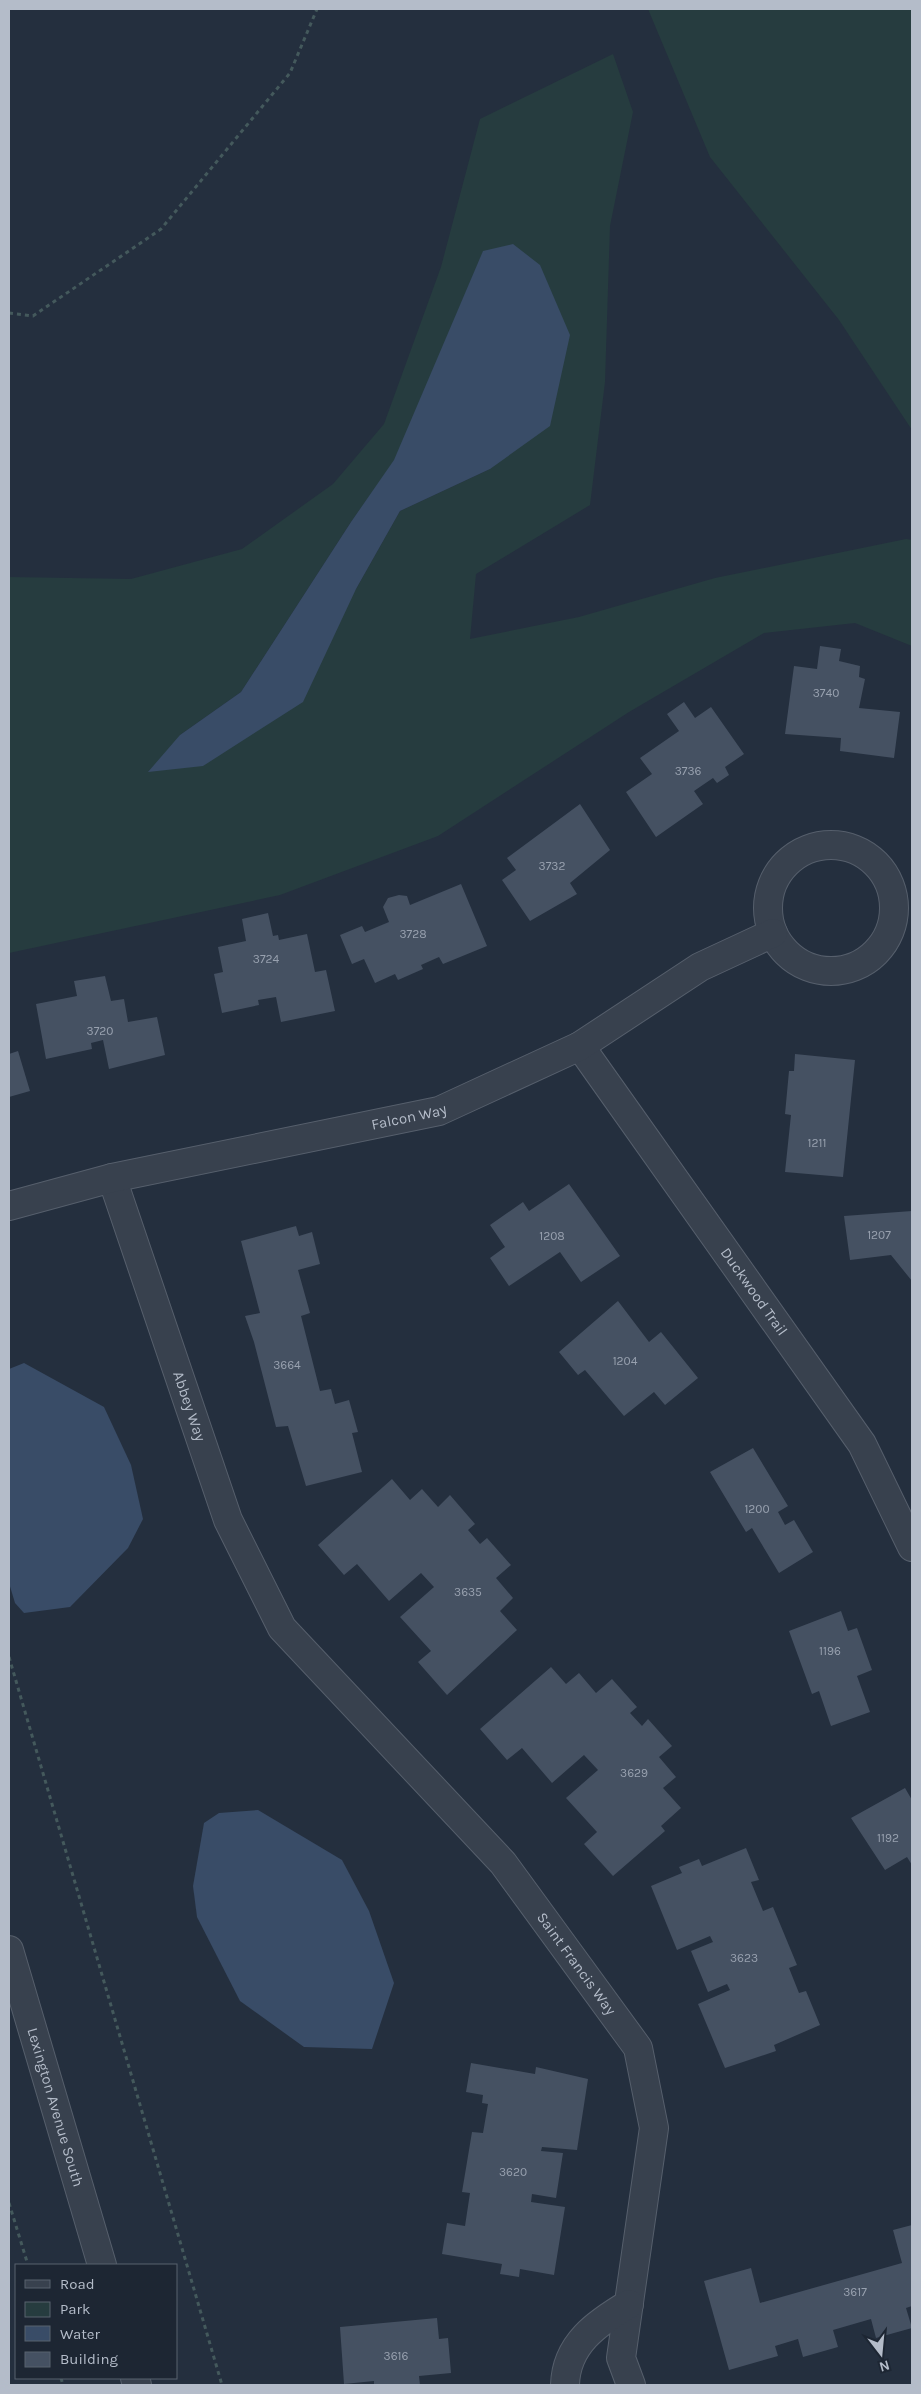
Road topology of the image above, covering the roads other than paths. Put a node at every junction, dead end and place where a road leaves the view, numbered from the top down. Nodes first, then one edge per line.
1 (773, 933) junction
2 (580, 1046) junction
3 (112, 1178) junction
4 (9, 1206) edge
5 (912, 1547) edge
6 (282, 1628) joint
7 (9, 1950) edge
8 (102, 2264) edge
9 (629, 2304) junction
10 (565, 2385) edge
11 (632, 2385) edge

1 - 1 street
1 - 2 street, Falcon Way
2 - 3 street, Falcon Way
2 - 5 street, Duckwood Trail
3 - 4 street, Falcon Way
3 - 6 street, Abbey Way
6 - 9 street, Saint Francis Way
7 - 8 street, Lexington Avenue South
9 - 10 street
9 - 11 street, Saint Francis Way

